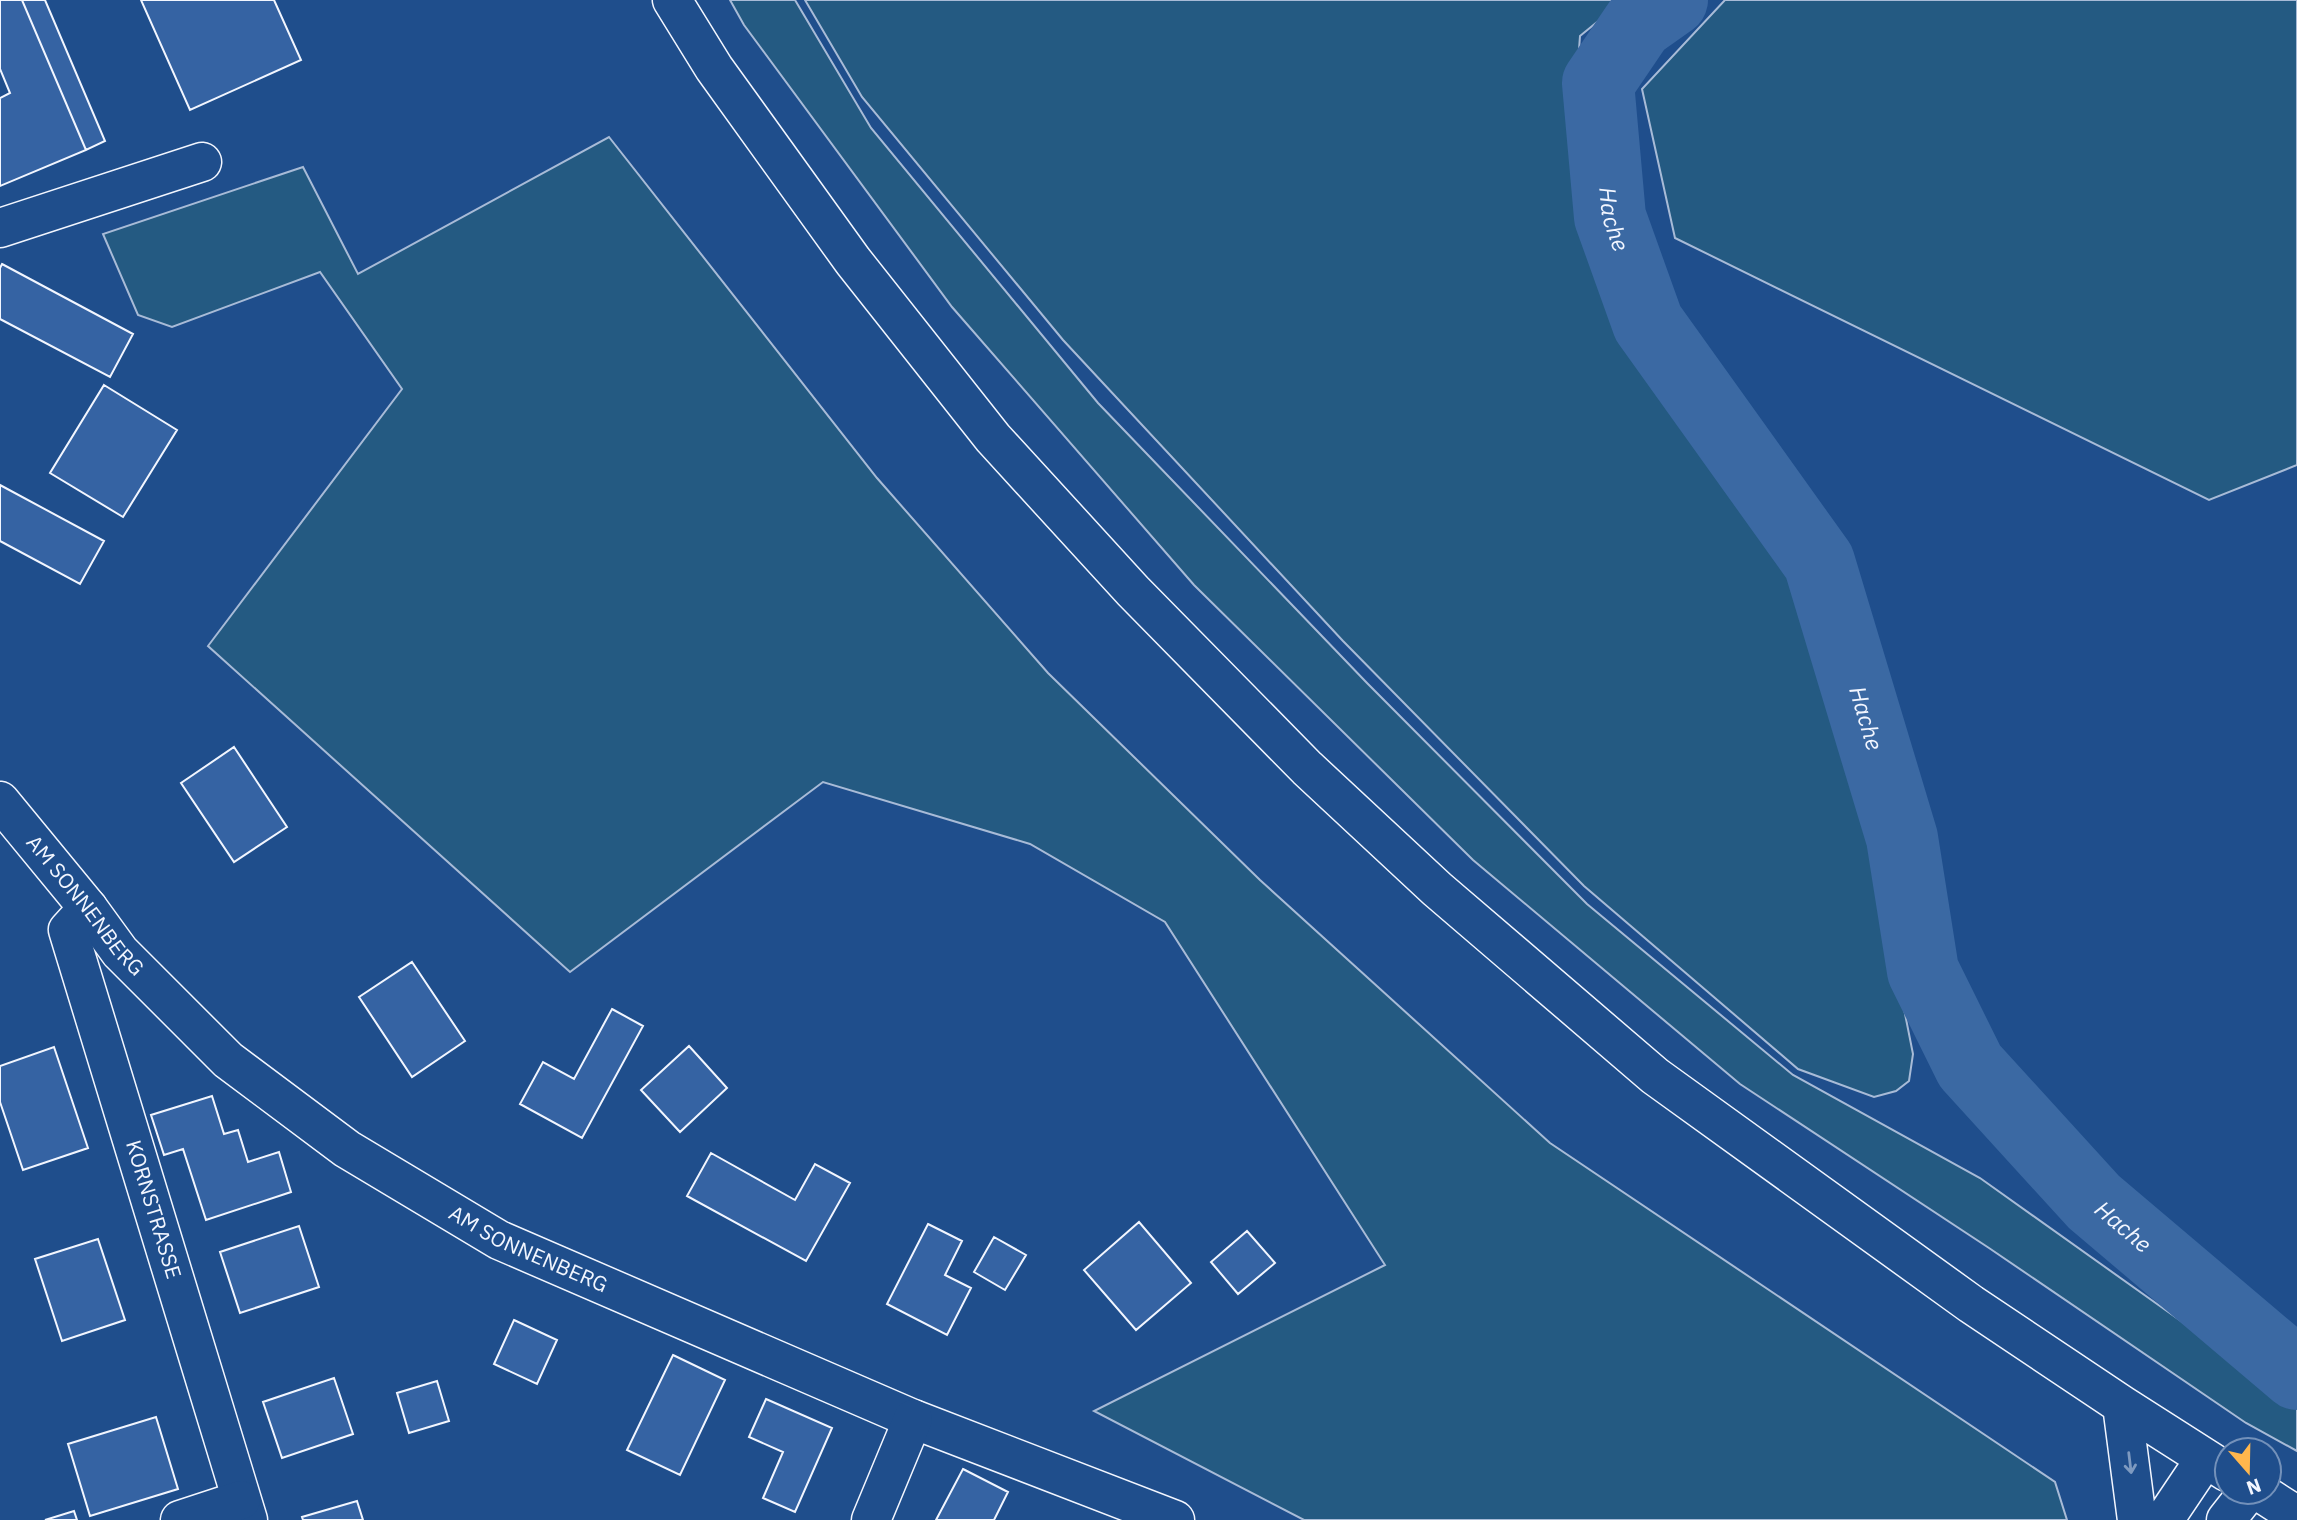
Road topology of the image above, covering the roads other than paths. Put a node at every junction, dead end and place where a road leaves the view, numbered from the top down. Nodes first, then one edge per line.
1 (672, 0) edge
2 (202, 162) dead end
3 (0, 228) edge
4 (0, 801) edge
5 (88, 908) junction
6 (2122, 1405) junction
7 (913, 1419) junction
8 (2213, 1463) edge
9 (2213, 1468) edge
10 (2237, 1506) edge
11 (2282, 1506) edge
12 (244, 1510) edge
13 (2297, 1516) edge
14 (180, 1520) edge
15 (871, 1520) edge
16 (1175, 1520) edge
17 (2137, 1520) edge
18 (2164, 1520) edge
19 (2226, 1520) edge

1 - 6 main road
2 - 3 main road
4 - 5 main road, AM SONNENBERG
5 - 7 main road, AM SONNENBERG
5 - 12 main road, KORNSTRASSE
6 - 8 main road
6 -> 17 main road
7 - 15 main road
7 - 16 main road, AM SONNENBERG
9 - 18 main road
10 - 19 main road
11 - 13 main road
12 - 14 main road

